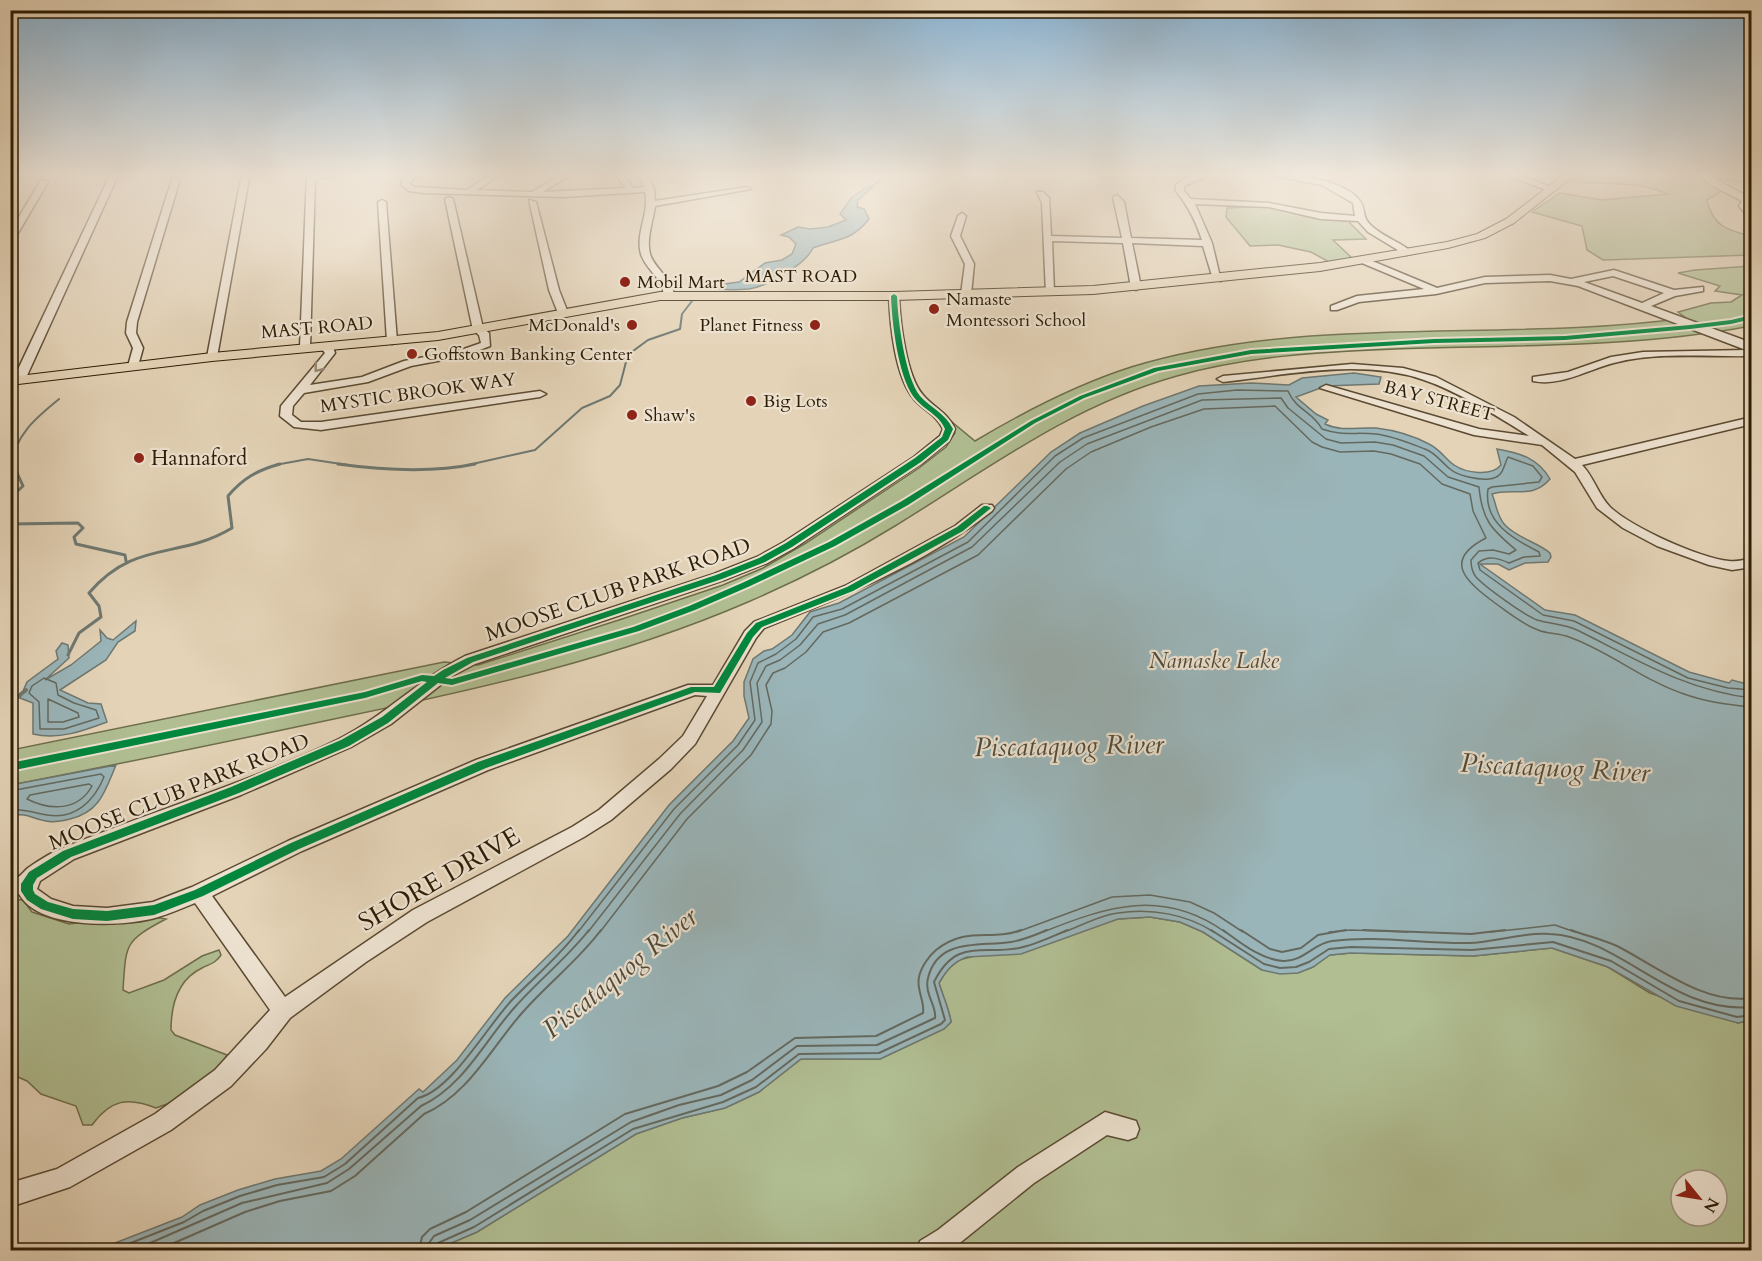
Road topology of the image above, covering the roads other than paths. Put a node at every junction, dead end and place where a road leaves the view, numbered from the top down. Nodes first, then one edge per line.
1 (87, 232) edge
2 (161, 232) edge
3 (235, 232) edge
4 (309, 232) edge
5 (384, 232) edge
6 (456, 232) edge
7 (540, 232) edge
8 (648, 232) edge
9 (954, 232) edge
10 (1047, 232) edge
11 (1125, 232) edge
12 (1204, 232) edge
13 (1364, 232) edge
14 (1492, 232) edge
15 (1047, 238) junction
16 (1127, 240) junction
17 (1208, 243) junction
18 (1405, 253) junction
19 (1365, 261) junction
20 (1218, 279) junction
21 (1572, 282) junction
22 (1136, 287) junction
23 (1701, 289) dead end
24 (1436, 291) junction
25 (1049, 292) junction
26 (1673, 293) junction
27 (966, 294) junction
28 (669, 296) junction
29 (894, 296) junction
30 (1642, 307) junction
31 (1334, 308) dead end
32 (563, 313) junction
33 (478, 330) junction
34 (392, 341) junction
35 (324, 346) junction
36 (305, 347) junction
37 (1751, 348) edge
38 (473, 349) junction
39 (212, 357) junction
40 (133, 366) junction
41 (1223, 379) dead end
42 (1537, 379) dead end
43 (15, 381) edge
44 (1326, 388) dead end
45 (300, 390) junction
46 (540, 394) dead end
47 (1752, 420) edge
48 (1544, 442) junction
49 (1573, 464) junction
50 (987, 508) dead end
51 (1752, 562) edge
52 (717, 691) junction
53 (19, 886) edge
54 (198, 893) junction
55 (283, 1011) junction
56 (1128, 1129) dead end
57 (10, 1195) edge
58 (929, 1251) edge

1 - 43 street
2 - 40 street
3 - 39 street
4 - 36 street
5 - 34 street
6 - 33 street
7 - 32 street
8 - 28 street
9 - 27 street
10 - 15 street
11 - 16 street
12 - 17 street
13 - 18 street
14 - 18 main road, MAST ROAD
15 - 16 street
15 - 25 street
16 - 17 street
16 - 22 street
17 - 20 street
18 - 19 main road, MAST ROAD
19 - 20 main road, MAST ROAD
19 - 24 street
20 - 22 main road, MAST ROAD
21 - 24 street
21 - 26 street
21 - 30 street
22 - 25 main road, MAST ROAD
23 - 26 street
24 - 31 street
25 - 27 main road, MAST ROAD
26 - 30 street
27 - 29 main road, MAST ROAD
28 - 29 main road, MAST ROAD
28 - 32 main road, MAST ROAD
29 - 53 street, MOOSE CLUB PARK ROAD
30 - 37 street
32 - 33 main road, MAST ROAD
33 - 34 main road, MAST ROAD
33 - 38 street
33 - 38 street
34 - 35 main road, MAST ROAD
35 - 36 main road, MAST ROAD
35 -> 45 street, MYSTIC BROOK WAY
36 - 39 main road, MAST ROAD
37 - 42 street
38 - 45 street
39 - 40 main road, MAST ROAD
40 - 43 main road, MAST ROAD
41 - 48 street
44 - 48 street, BAY STREET
45 - 46 street, MYSTIC BROOK WAY
47 - 49 street
48 - 49 street
49 - 51 street
50 - 52 street
52 - 54 street, MOOSE CLUB PARK ROAD
52 - 55 street, SHORE DRIVE
53 - 54 street, MOOSE CLUB PARK ROAD
54 - 55 street
55 - 57 street, SHORE DRIVE
56 - 58 street

